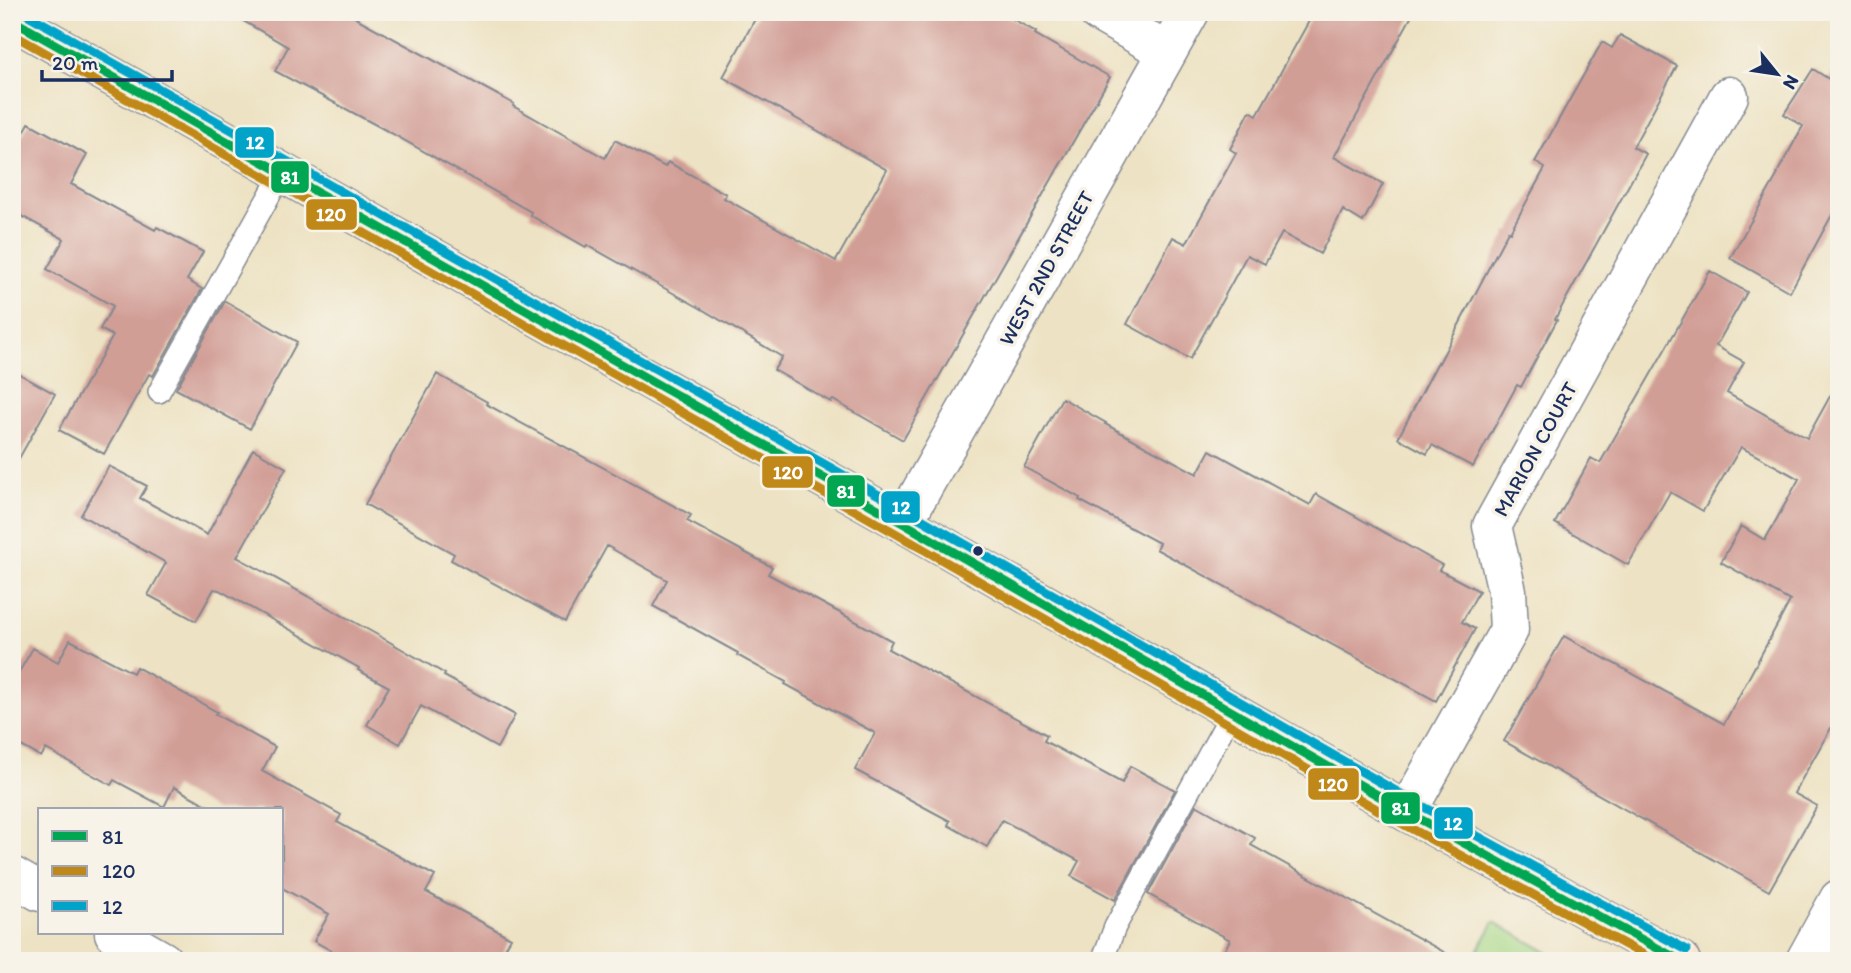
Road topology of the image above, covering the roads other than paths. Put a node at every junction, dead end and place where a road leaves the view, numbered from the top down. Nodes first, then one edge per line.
1 (1098, 12) edge
2 (1190, 12) edge
3 (12, 20) edge
4 (1167, 52) junction
5 (1729, 96) dead end
6 (282, 173) junction
7 (159, 392) dead end
8 (903, 523) junction
9 (1233, 712) junction
10 (1407, 812) junction
11 (12, 876) edge
12 (38, 890) edge
13 (1839, 899) edge
14 (116, 934) edge
15 (163, 961) edge
16 (1102, 961) edge
17 (1681, 961) edge
18 (1805, 961) edge

1 - 4 street
2 - 4 street, WEST 2ND STREET
3 - 6 street
4 - 8 street, WEST 2ND STREET
5 - 10 street, MARION COURT
6 - 7 lane
6 - 8 street
8 - 9 street
9 - 10 street
9 - 16 lane
10 - 17 street
11 - 12 street
13 - 18 street
14 - 15 street

